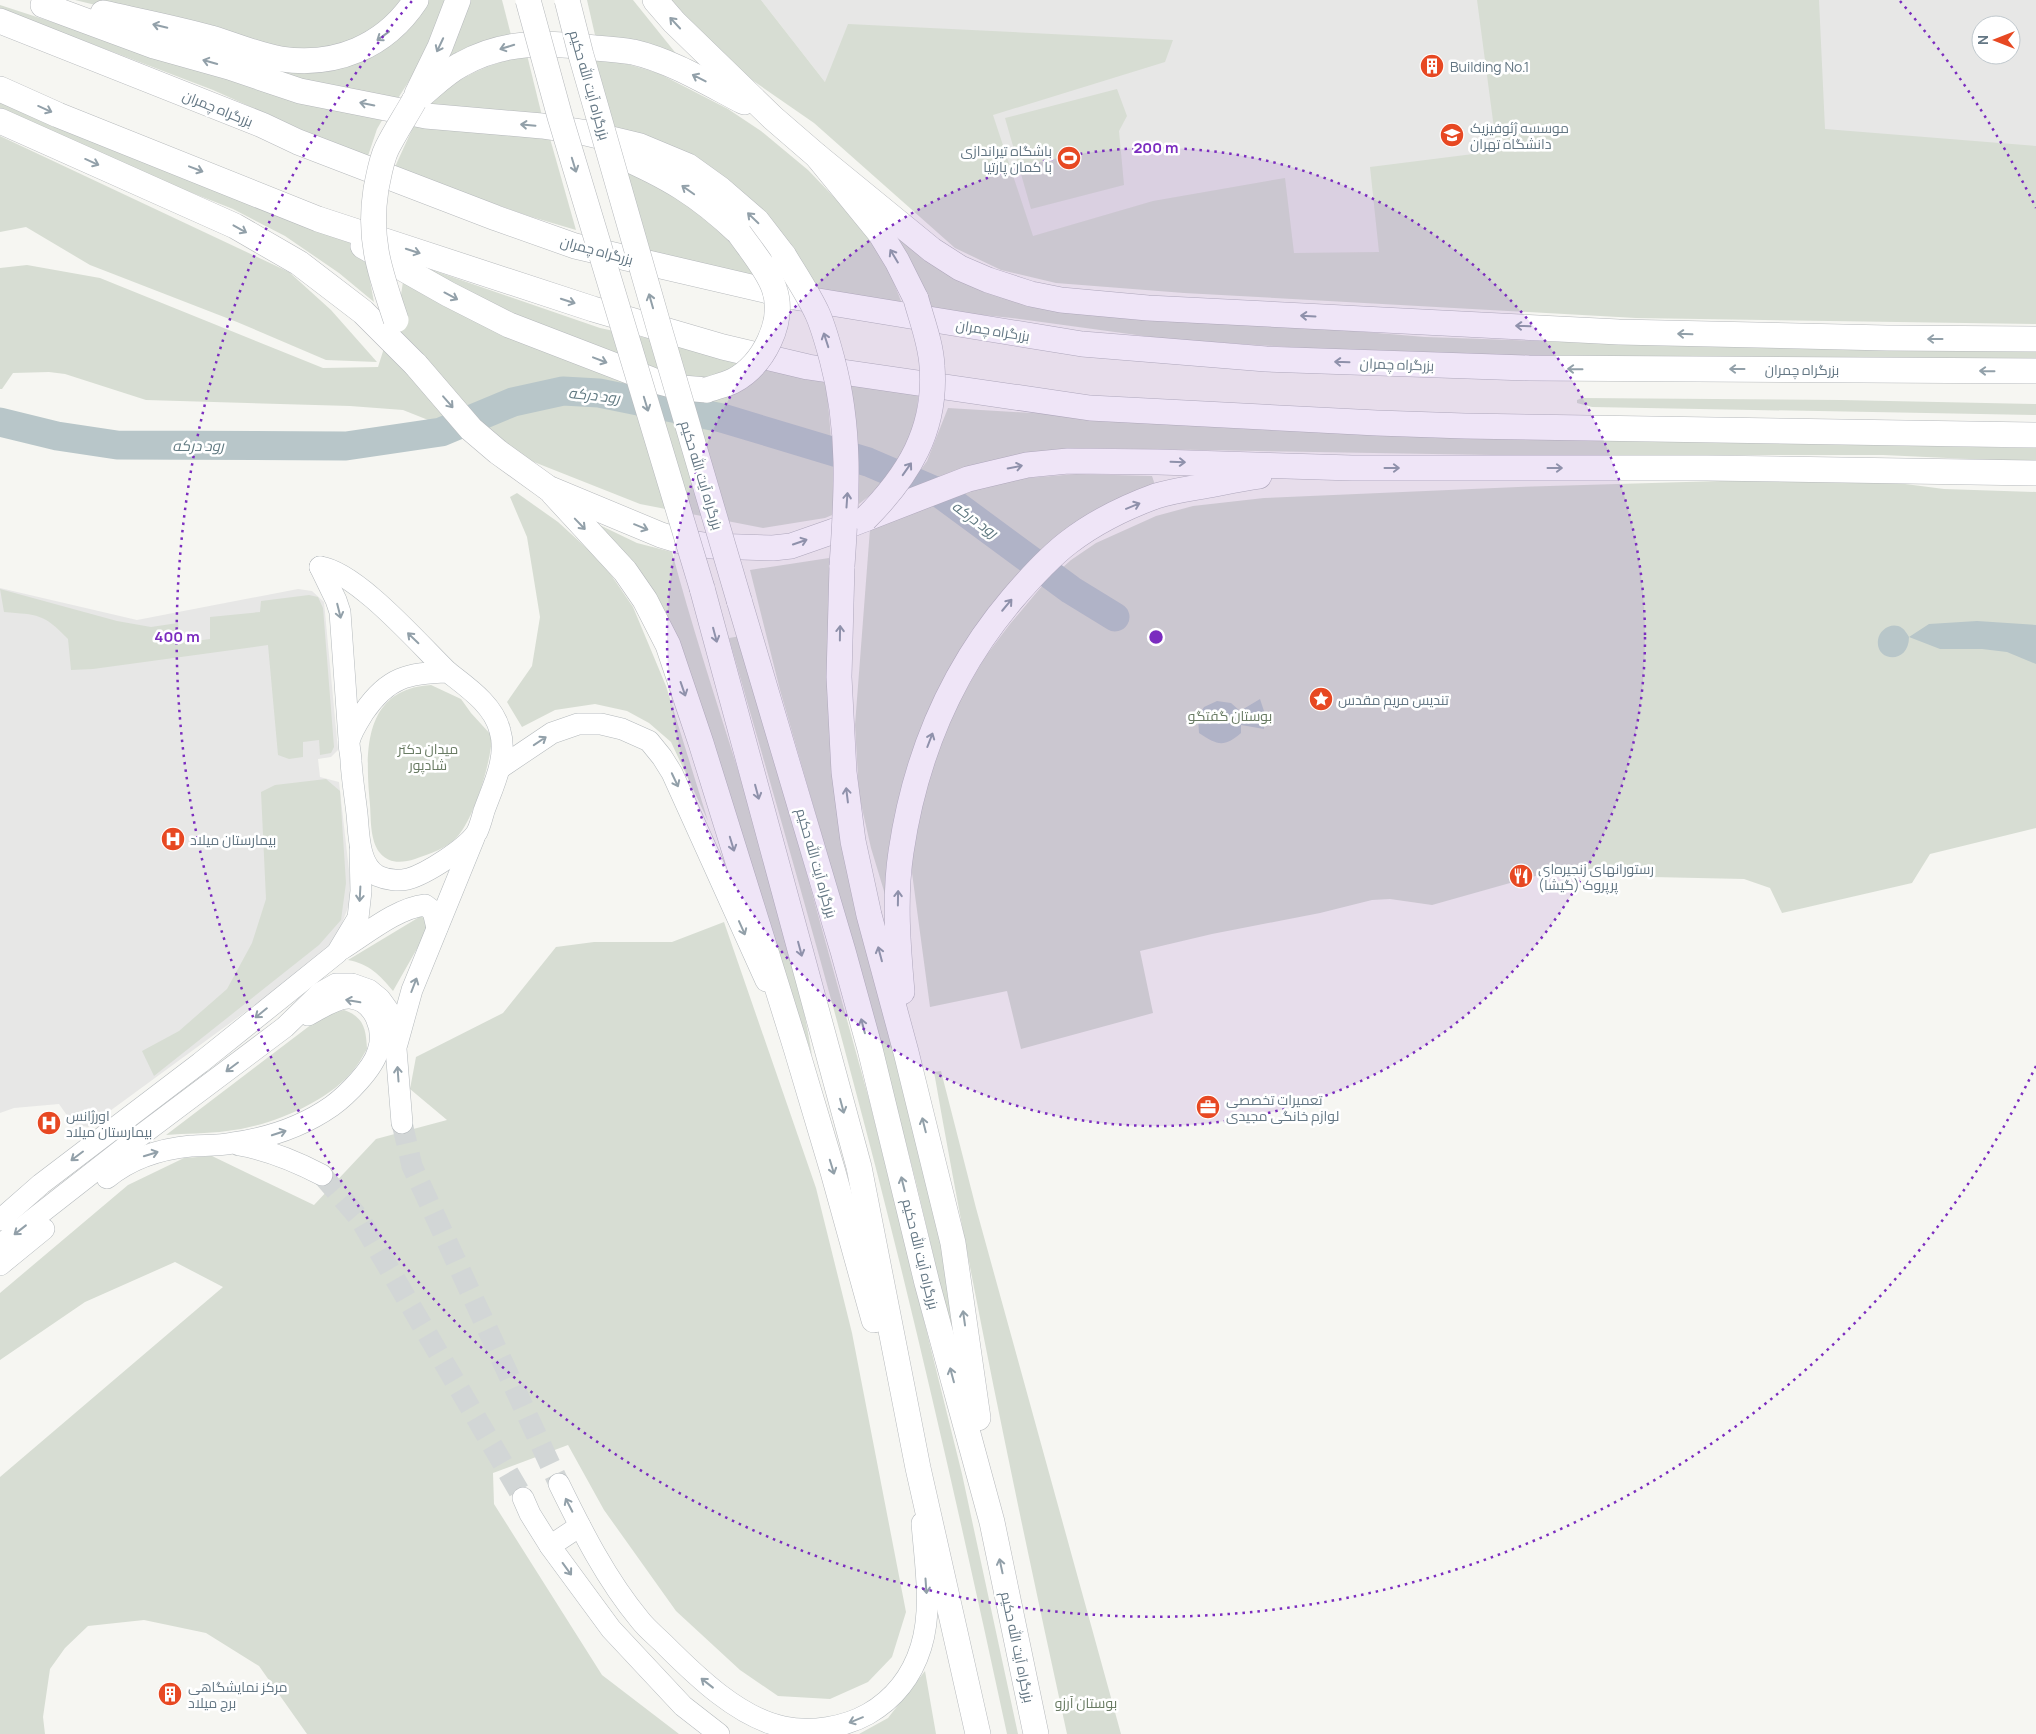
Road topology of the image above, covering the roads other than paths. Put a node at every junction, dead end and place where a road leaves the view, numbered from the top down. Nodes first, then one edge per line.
1 (416, 0) edge
2 (458, 0) edge
3 (528, 0) edge
4 (567, 0) edge
5 (655, 0) edge
6 (35, 2) edge
7 (0, 22) edge
8 (0, 89) edge
9 (414, 101) junction
10 (773, 118) junction
11 (0, 121) edge
12 (556, 129) junction
13 (817, 156) junction
14 (318, 219) junction
15 (2036, 339) edge
16 (416, 365) junction
17 (2036, 371) edge
18 (2036, 435) edge
19 (1352, 468) junction
20 (2036, 474) edge
21 (548, 488) junction
22 (865, 520) junction
23 (448, 672) junction
24 (349, 742) junction
25 (500, 768) junction
26 (476, 833) junction
27 (360, 845) junction
28 (437, 928) junction
29 (338, 953) junction
30 (285, 1027) junction
31 (796, 1048) junction
32 (396, 1049) junction
33 (906, 1052) junction
34 (402, 1123) tunnel mouth
35 (231, 1144) junction
36 (322, 1174) tunnel mouth
37 (0, 1220) edge
38 (0, 1246) edge
39 (0, 1265) edge
40 (918, 1468) junction
41 (559, 1484) tunnel mouth
42 (523, 1498) tunnel mouth
43 (992, 1522) junction
44 (580, 1526) junction
45 (550, 1546) junction
46 (720, 1734) edge
47 (978, 1734) edge
48 (1036, 1734) edge

1 -> 6 highway
2 -> 9 highway
3 -> 40 highway, bridge
43 -> 4 highway, بزرگراه آیت الله حکیم, bridge
10 -> 5 highway
12 -> 6 highway
17 -> 7 highway, بزرگراه چمران
8 -> 14 highway
10 -> 9 highway
9 - 16 highway, bridge
10 - 13 highway
11 -> 16 highway
14 -> 12 highway, bridge
33 -> 12 highway, bridge
15 -> 13 highway
22 -> 13 highway, bridge
14 -> 18 highway
16 -> 21 highway, bridge
19 -> 20 highway
22 -> 19 highway
33 -> 19 highway
21 -> 22 highway
21 -> 31 highway
23 - 24 main road
23 -> 24 main road
23 - 25 main road
24 - 27 main road
25 - 26 main road
25 -> 31 main road
26 - 27 main road
26 - 28 main road
27 -> 29 main road
28 - 29 main road
32 -> 28 main road
29 -> 37 main road
30 - 32 main road
35 -> 30 main road
30 -> 38 main road
31 -> 40 highway
34 -> 32 main road
43 -> 33 highway
35 - 36 main road
39 -> 35 main road
40 -> 44 main road
40 - 47 highway
44 -> 41 main road
42 - 45 main road
48 -> 43 highway, بزرگراه آیت الله حکیم
44 - 45 main road
45 -> 46 main road

